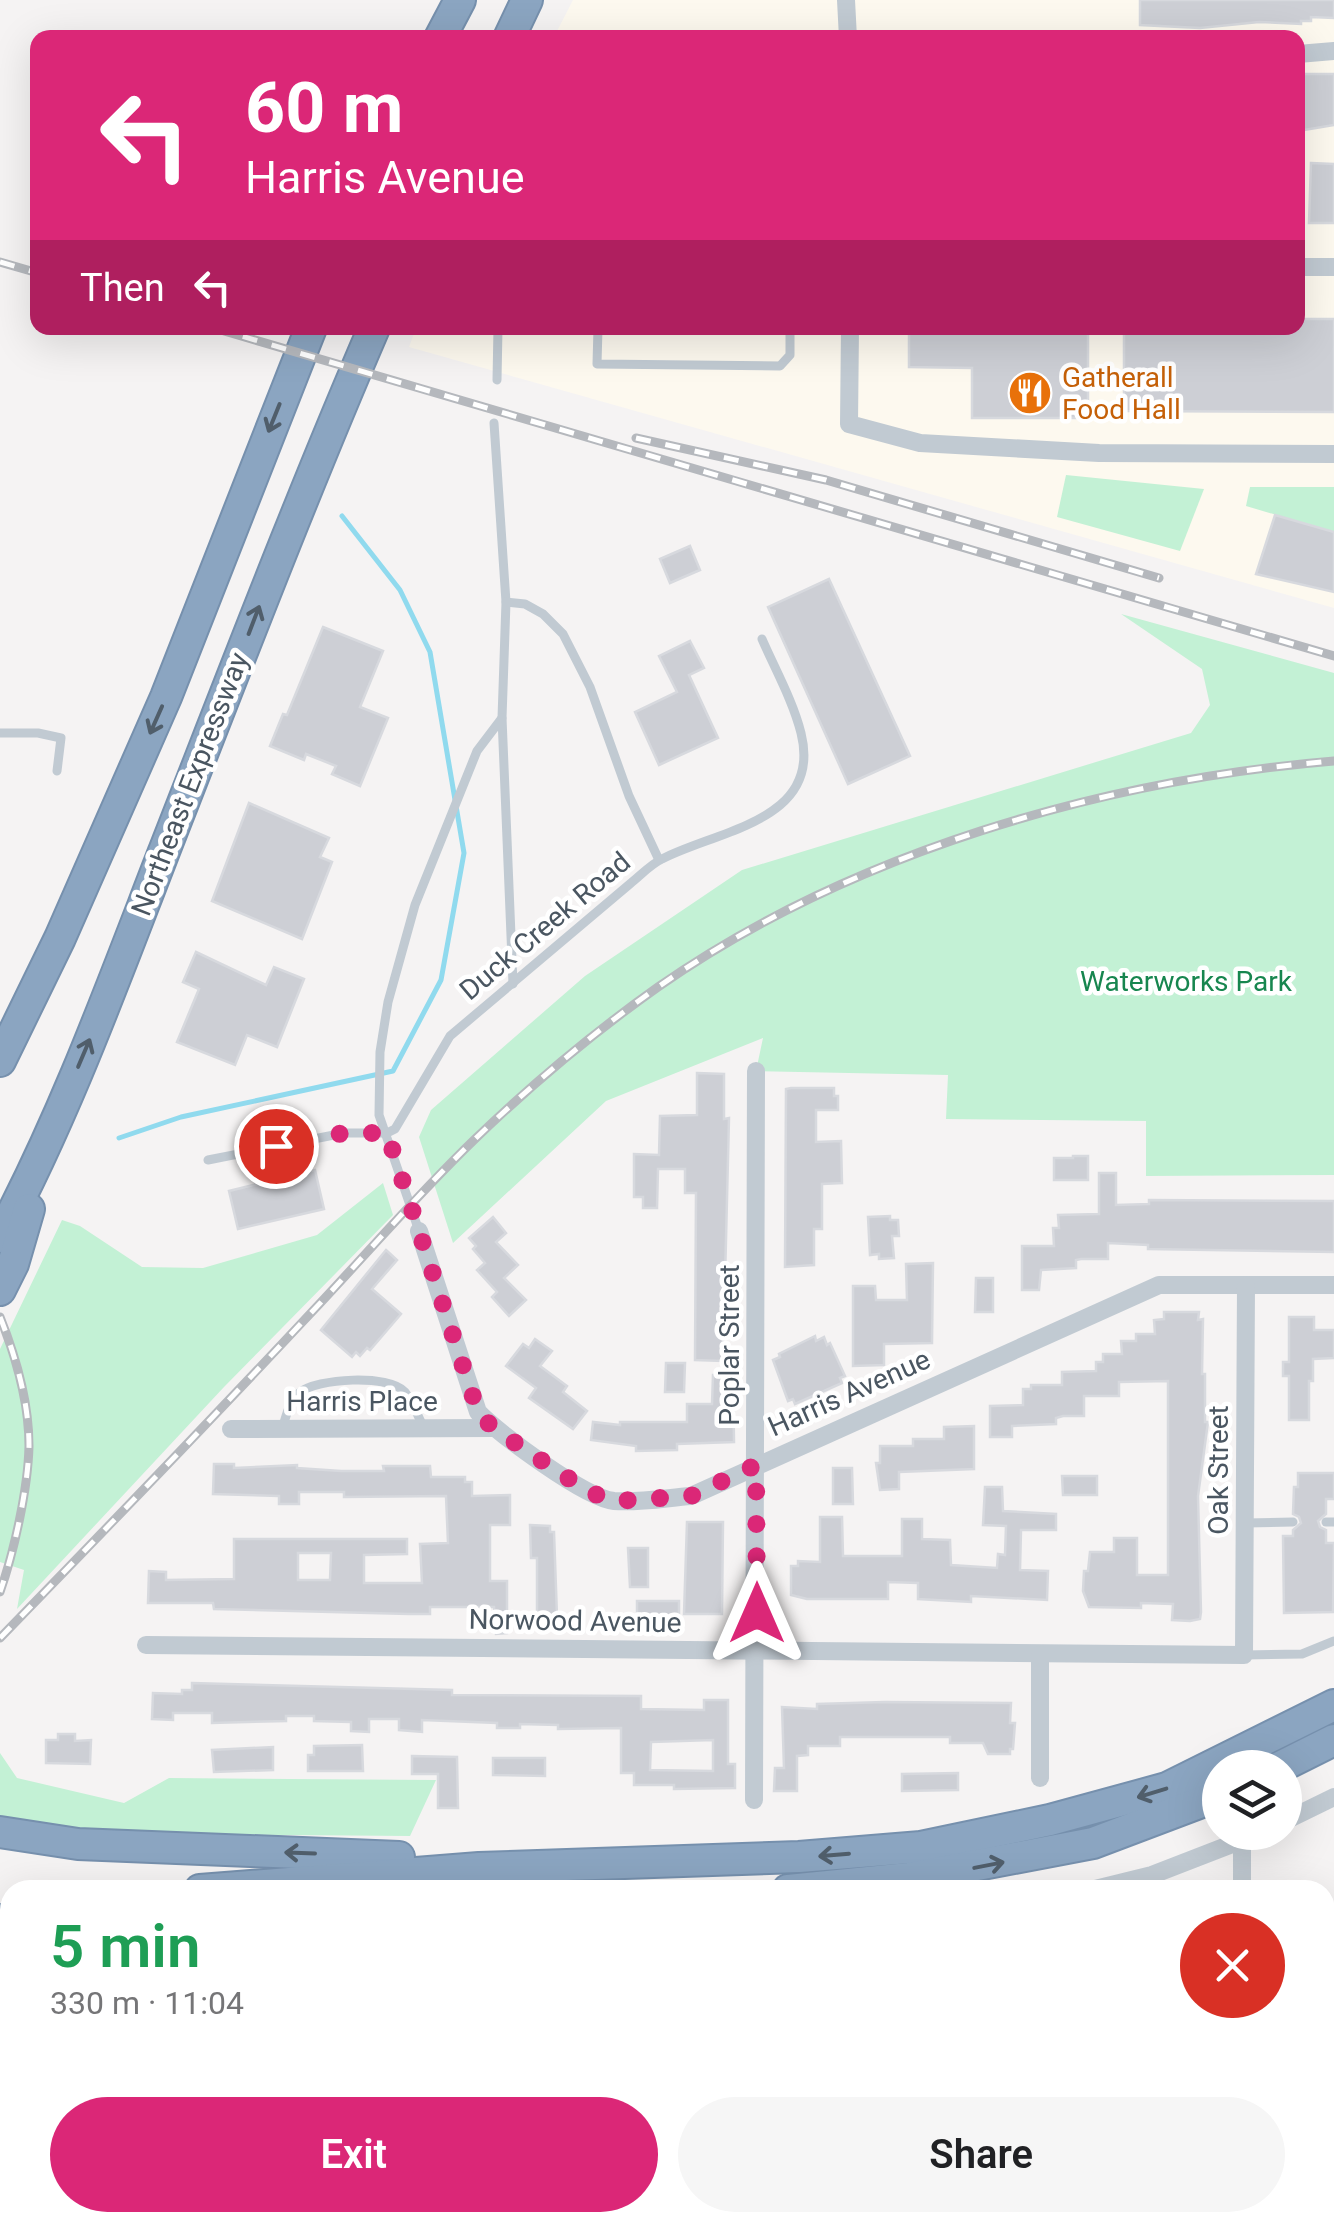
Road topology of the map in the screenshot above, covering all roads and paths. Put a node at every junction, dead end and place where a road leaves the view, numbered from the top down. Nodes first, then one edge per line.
1 (460, 0) edge
2 (528, 0) edge
3 (846, 0) edge
4 (444, 30) edge
5 (513, 30) edge
6 (848, 30) edge
7 (1334, 52) edge
8 (1305, 54) edge
9 (1334, 266) edge
10 (1305, 268) edge
11 (308, 335) edge
12 (371, 335) edge
13 (498, 335) edge
14 (598, 335) edge
15 (790, 335) edge
16 (850, 335) edge
17 (496, 380) dead end
18 (494, 424) dead end
19 (1334, 454) edge
20 (506, 602) junction
21 (762, 639) dead end
22 (502, 718) junction
23 (0, 733) edge
24 (57, 771) dead end
25 (658, 860) junction
26 (512, 984) junction
27 (0, 1061) edge
28 (756, 1071) dead end
29 (56, 1120) junction
30 (387, 1133) junction
31 (208, 1160) dead end
32 (419, 1231) joint
33 (0, 1237) edge
34 (1246, 1285) junction
35 (1334, 1286) edge
36 (0, 1290) edge
37 (424, 1428) junction
38 (493, 1428) junction
39 (231, 1429) dead end
40 (282, 1429) junction
41 (756, 1465) junction
42 (1293, 1522) dead end
43 (1245, 1523) junction
44 (1334, 1641) edge
45 (146, 1644) dead end
46 (757, 1650) junction
47 (1040, 1656) junction
48 (1244, 1656) junction
49 (1334, 1704) edge
50 (1334, 1740) edge
51 (1302, 1756) edge
52 (1040, 1778) dead end
53 (1334, 1796) edge
54 (754, 1800) dead end
55 (1202, 1802) edge
56 (1302, 1812) edge
57 (0, 1832) edge
58 (1218, 1850) edge
59 (1242, 1850) edge
60 (572, 1864) junction
61 (343, 1880) edge
62 (889, 1880) edge
63 (1132, 1880) edge
64 (1242, 1880) edge

1 - 4 highway
2 - 5 highway
3 - 6 street
7 - 8 street
9 - 10 street
11 -> 27 highway, Northeast Expressway
29 -> 12 highway, Northeast Expressway
13 - 17 lane
14 - 15 lane
16 - 19 street
18 - 20 lane
20 - 22 lane
20 - 25 lane, Duck Creek Road
21 - 25 lane
22 - 26 lane
22 - 30 lane, Harris Avenue
23 - 24 lane
25 - 26 lane, Duck Creek Road
26 - 30 lane, Duck Creek Road
28 - 41 street, Poplar Street
29 - 33 highway, Northeast Expressway
29 - 36 highway
30 - 31 lane
30 - 32 lane, Harris Avenue
32 - 38 street, Harris Avenue
34 - 35 street, Harris Avenue
34 - 41 street, Harris Avenue
34 - 43 street, Oak Street
37 - 38 street, Harris Place
37 - 40 street, Harris Place
37 - 40 lane
38 - 41 street, Harris Avenue
39 - 40 street, Harris Place
41 - 46 street, Poplar Street
42 - 43 lane
43 - 48 street, Oak Street
44 - 48 lane
45 - 46 street, Norwood Avenue
46 - 47 street, Norwood Avenue
46 - 54 street, Poplar Street
47 - 48 street, Norwood Avenue
47 - 52 street
49 -> 60 highway
50 - 51 highway
53 - 56 street
62 -> 55 highway
60 -> 57 highway
58 - 63 street
59 - 64 street
60 - 61 highway

